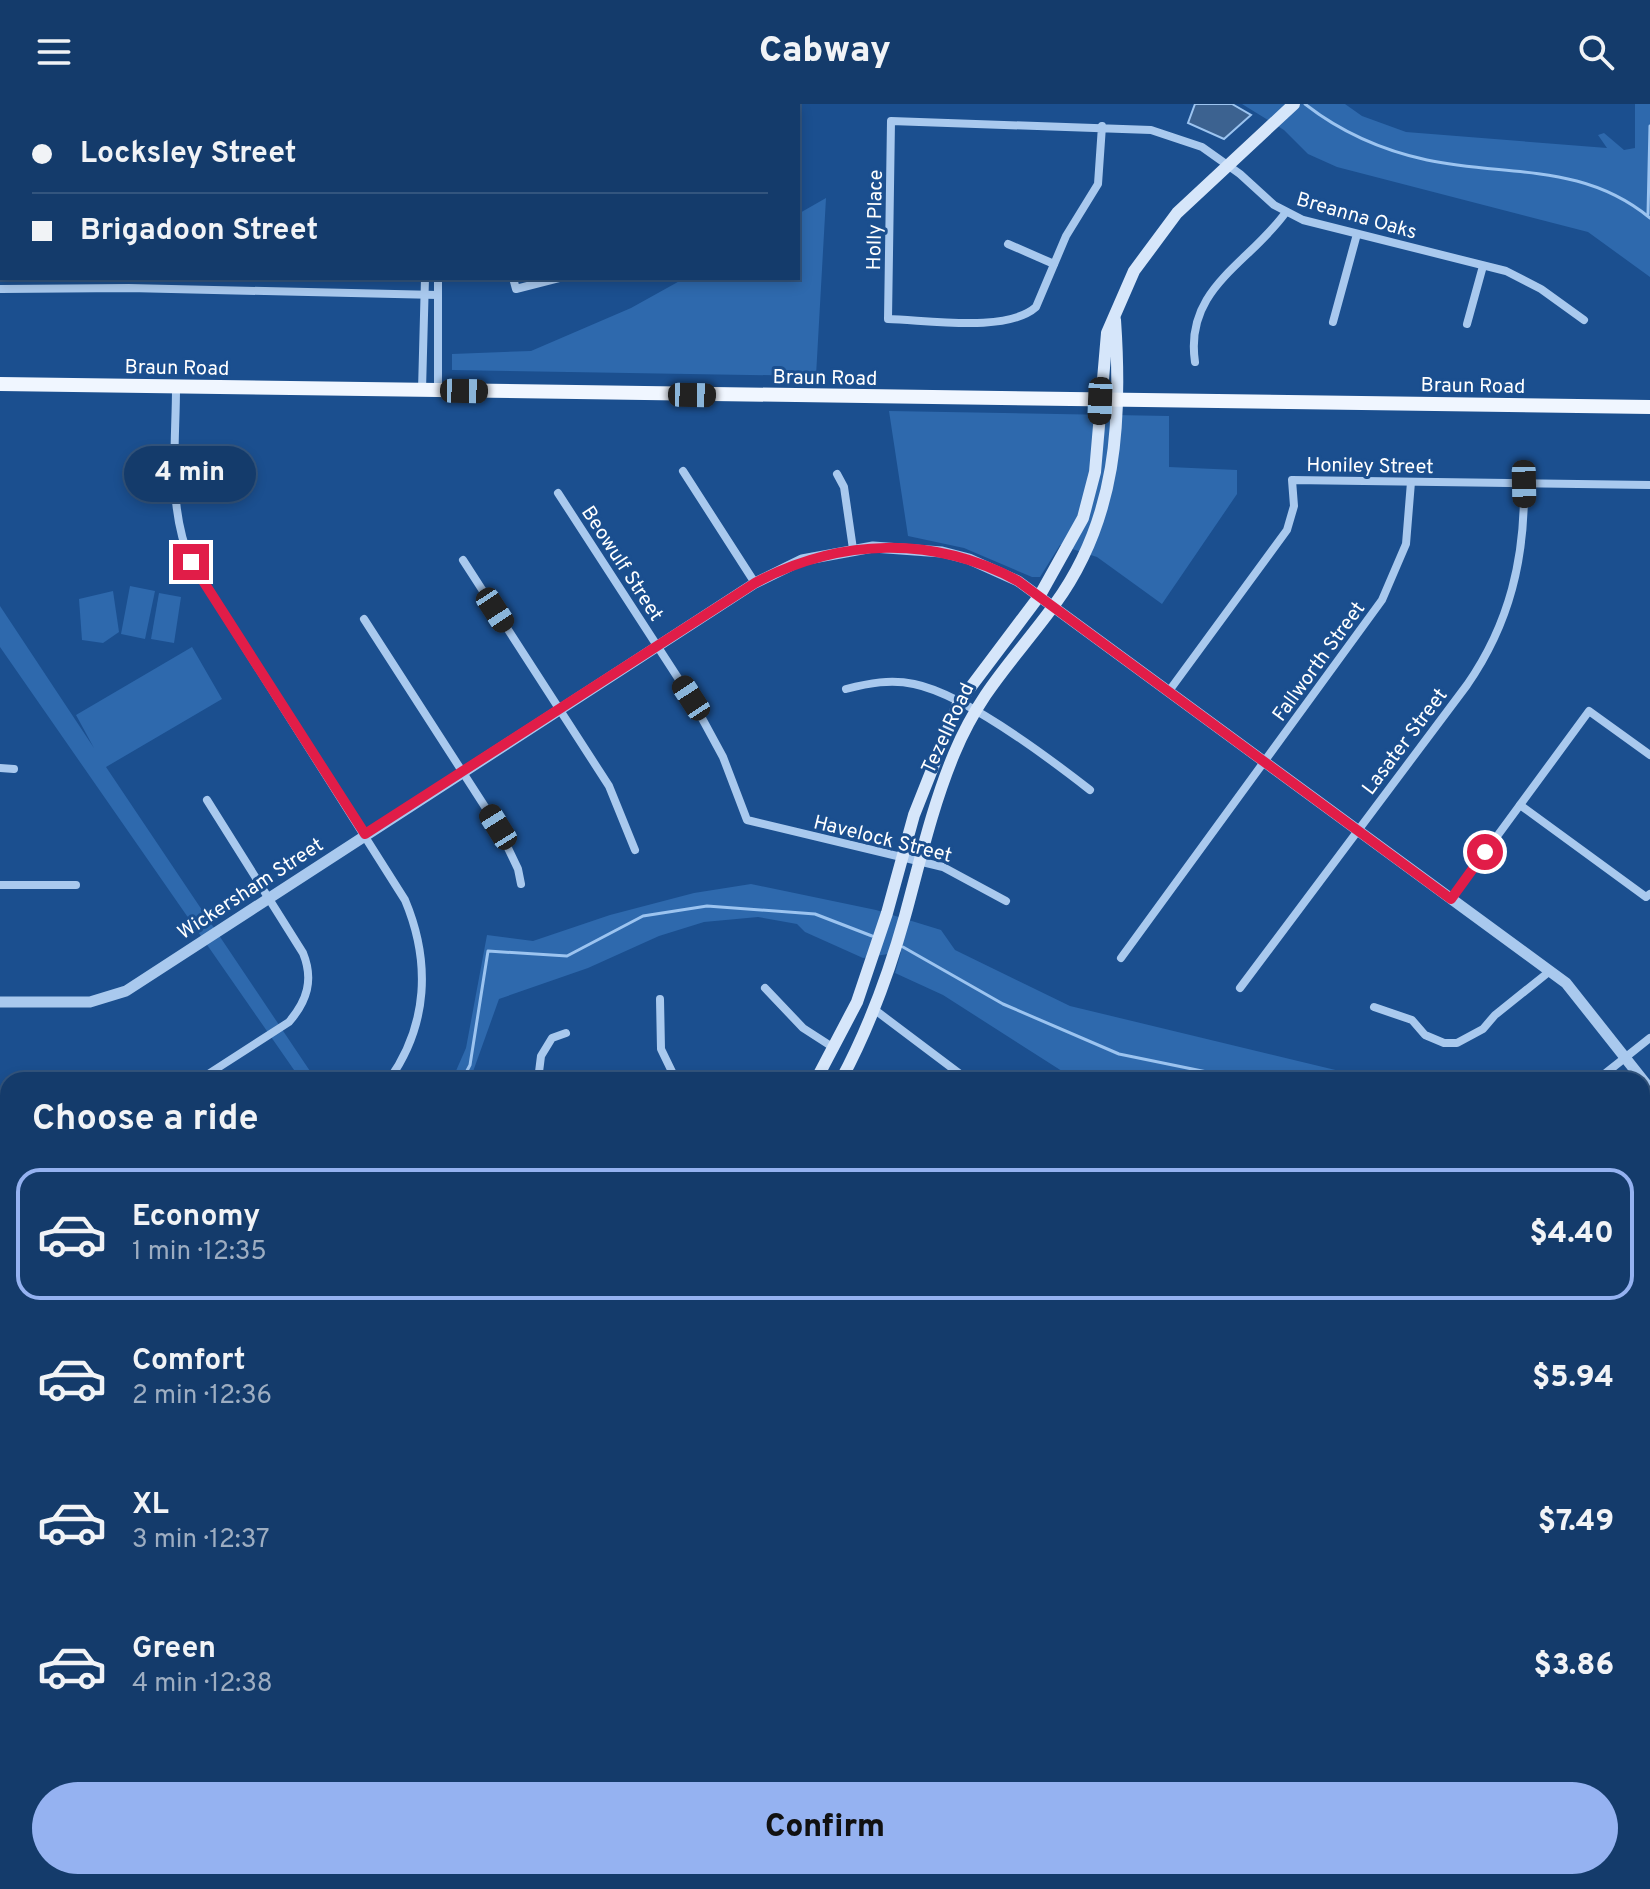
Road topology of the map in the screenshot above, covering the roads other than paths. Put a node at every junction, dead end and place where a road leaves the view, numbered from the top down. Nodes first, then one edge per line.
1 (1294, 104) edge
2 (891, 121) joint
3 (1102, 126) junction
4 (1227, 164) junction
5 (1286, 212) junction
6 (1357, 234) junction
7 (1008, 244) dead end
8 (1054, 264) junction
9 (1483, 266) junction
10 (425, 280) edge
11 (438, 280) edge
12 (514, 280) edge
13 (551, 280) edge
14 (0, 289) edge
15 (425, 295) junction
16 (438, 295) junction
17 (1115, 320) junction
18 (1584, 320) dead end
19 (1333, 322) dead end
20 (1467, 324) dead end
21 (1195, 362) dead end
22 (0, 384) edge
23 (176, 388) junction
24 (430, 390) junction
25 (1100, 401) junction
26 (1118, 401) junction
27 (1650, 407) edge
28 (683, 471) dead end
29 (837, 474) dead end
30 (1411, 482) junction
31 (1524, 484) junction
32 (1650, 485) edge
33 (558, 493) dead end
34 (853, 549) junction
35 (463, 560) dead end
36 (755, 583) junction
37 (1040, 595) junction
38 (1054, 605) junction
39 (364, 619) dead end
40 (657, 645) junction
41 (846, 689) dead end
42 (1169, 691) junction
43 (958, 704) junction
44 (560, 708) junction
45 (973, 712) junction
46 (1650, 755) edge
47 (1264, 762) junction
48 (0, 768) edge
49 (14, 769) dead end
50 (462, 771) junction
51 (1090, 790) dead end
52 (207, 800) dead end
53 (1520, 805) junction
54 (747, 820) joint
55 (1357, 830) junction
56 (365, 834) junction
57 (635, 850) dead end
58 (901, 858) junction
59 (918, 862) junction
60 (521, 884) dead end
61 (0, 885) edge
62 (76, 885) dead end
63 (1648, 895) edge
64 (268, 899) junction
65 (1451, 899) junction
66 (1006, 901) dead end
67 (879, 937) junction
68 (897, 944) junction
69 (1121, 958) dead end
70 (1550, 971) junction
71 (765, 988) dead end
72 (1240, 988) dead end
73 (660, 999) dead end
74 (0, 1002) edge
75 (1374, 1007) dead end
76 (875, 1010) junction
77 (566, 1033) dead end
78 (1650, 1038) edge
79 (835, 1048) junction
80 (1625, 1057) junction
81 (954, 1071) edge
82 (211, 1072) edge
83 (393, 1072) edge
84 (539, 1072) edge
85 (672, 1072) edge
86 (821, 1072) edge
87 (845, 1072) edge
88 (1607, 1072) edge
89 (1637, 1072) edge

1 - 4 main road, Tezel Road
2 - 3 street, Breanna Oaks
2 - 8 street, Holly Place
3 - 4 street, Breanna Oaks
3 - 8 street
4 - 5 street, Breanna Oaks
4 - 17 main road, Tezel Road
5 - 6 street, Breanna Oaks
5 - 21 street
6 - 9 street, Breanna Oaks
6 - 19 street
7 - 8 street
9 - 18 street, Breanna Oaks
9 - 20 street
10 - 15 street
11 - 16 street
12 - 13 street
14 - 15 street
15 - 16 street
15 - 24 street
16 - 24 street
17 - 25 main road, Tezel Road
17 - 26 main road, Tezel Road
22 - 23 main road, Braun Road
23 - 24 main road, Braun Road
23 - 56 street
24 - 25 main road, Braun Road
25 - 26 main road, Braun Road
25 - 37 main road, Tezel Road
26 - 27 main road, Braun Road
26 - 38 main road, Tezel Road
28 - 36 street
29 - 34 street
30 - 31 street, Honiley Street
30 - 42 street, Honiley Street
30 - 47 street, Fallworth Street
31 - 32 street, Honiley Street
31 - 55 street, Lasater Street
33 - 40 street, Beowulf Street
34 - 36 street, Wickersham Street
34 - 37 street, Wickersham Street
35 - 44 street
36 - 40 street, Wickersham Street
37 - 38 street, Wickersham Street
37 - 43 main road, Tezel Road
38 - 42 street, Wickersham Street
38 - 45 main road, Tezel Road
39 - 50 street
40 - 44 street, Wickersham Street
40 - 54 street, Beowulf Street
41 - 43 street
42 - 47 street, Wickersham Street
43 - 45 street
43 - 58 main road, Tezel Road
44 - 50 street, Wickersham Street
44 - 57 street
45 - 51 street
45 - 59 main road, Tezel Road
46 - 53 street
47 - 55 street, Wickersham Street
47 - 69 street, Fallworth Street
48 - 49 street
50 - 56 street, Wickersham Street
50 - 60 street
52 - 64 street
53 - 63 street
53 - 65 street
54 - 58 street, Havelock Street
55 - 65 street, Wickersham Street
55 - 72 street, Lasater Street
56 - 64 street, Wickersham Street
56 - 83 street
58 - 59 street, Havelock Street
58 - 67 main road, Tezel Road
59 - 66 street, Havelock Street
59 - 68 main road, Tezel Road
61 - 62 street
64 - 74 street, Wickersham Street
64 - 82 street
65 - 70 street, Wickersham Street
67 - 68 street
67 - 79 main road, Tezel Road
68 - 76 main road, Tezel Road
70 - 75 street
70 - 80 street, Wickersham Street
71 - 79 street
73 - 85 street
76 - 81 street
76 - 87 main road, Tezel Road
77 - 84 street
78 - 80 street
79 - 86 main road, Tezel Road
80 - 88 street
80 - 89 street, Wickersham Street

